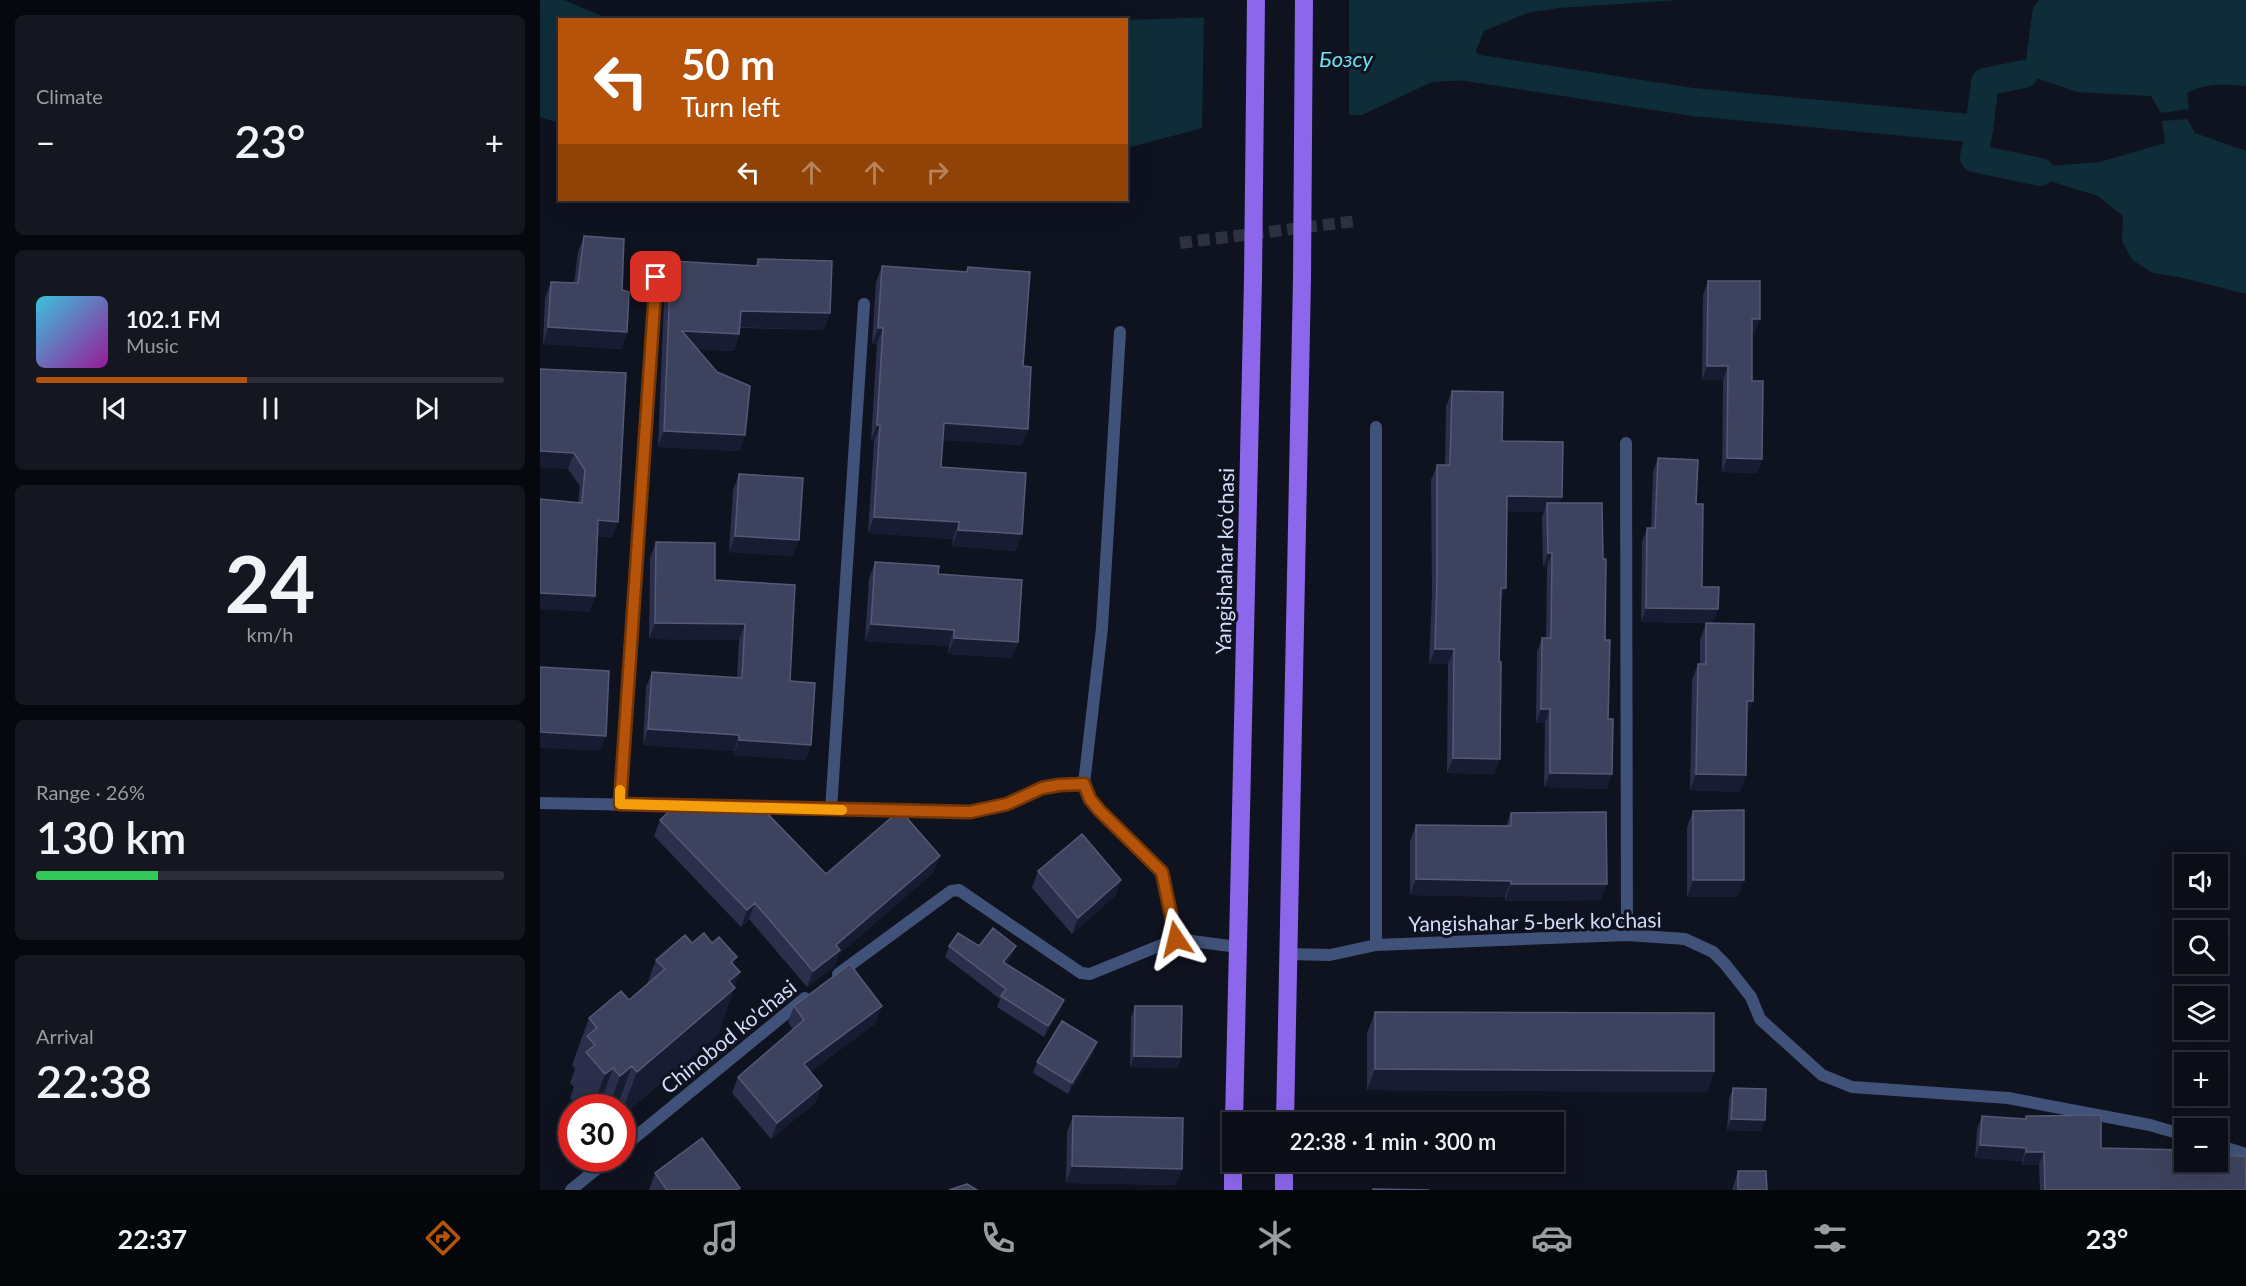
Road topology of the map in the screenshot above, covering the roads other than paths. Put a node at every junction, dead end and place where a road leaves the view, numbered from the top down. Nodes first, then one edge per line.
1 (1256, 0) edge
2 (1304, 0) edge
3 (656, 277) dead end
4 (864, 304) dead end
5 (1120, 332) dead end
6 (1376, 427) dead end
7 (1626, 443) dead end
8 (1084, 784) junction
9 (540, 803) edge
10 (620, 804) junction
11 (702, 806) edge
12 (737, 807) edge
13 (831, 810) junction
14 (1627, 935) junction
15 (1176, 939) junction
16 (1376, 945) junction
17 (1238, 947) junction
18 (1288, 954) junction
19 (1234, 1112) edge
20 (1285, 1112) edge
21 (2174, 1132) edge
22 (636, 1136) edge
23 (2228, 1148) edge
24 (2246, 1154) edge
25 (593, 1172) edge
26 (1233, 1172) edge
27 (1284, 1172) edge
28 (572, 1190) edge
29 (1233, 1190) edge
30 (1284, 1190) edge

1 - 17 main road, Yangishahar ko‘chasi, bridge
2 - 18 main road, bridge
3 - 10 street
4 - 13 street
5 - 8 street
6 - 16 street
7 - 14 street
8 - 13 street
8 - 15 street
9 - 10 street
10 - 11 street
12 - 13 street
14 - 16 street, Yangishahar 5-berk ko'chasi
14 - 21 street, Yangishahar 5-berk ko'chasi
15 - 17 street, Chinobod ko'chasi
15 - 22 street, Chinobod ko'chasi
16 - 18 street, Yangishahar 5-berk ko'chasi
17 - 19 main road, Yangishahar ko‘chasi
18 - 20 main road
23 - 24 street
25 - 28 street
26 - 29 main road
27 - 30 main road

